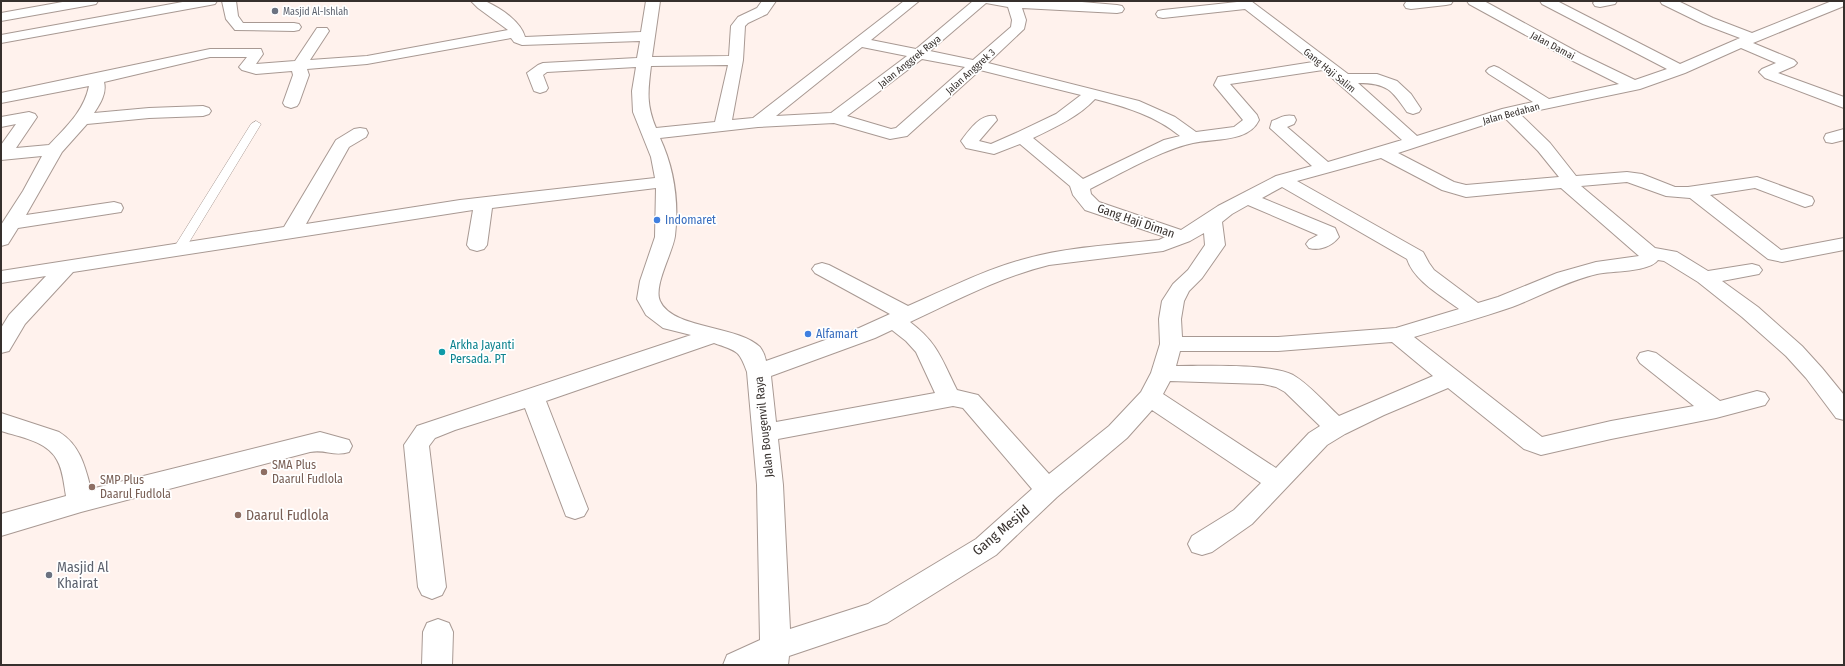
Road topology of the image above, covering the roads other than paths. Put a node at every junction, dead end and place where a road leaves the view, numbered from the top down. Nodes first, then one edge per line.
1 (14, 1) edge
2 (91, 1) edge
3 (210, 1) edge
4 (229, 1) edge
5 (478, 1) edge
6 (653, 1) edge
7 (769, 1) edge
8 (912, 1) edge
9 (981, 1) edge
10 (992, 1) edge
11 (1446, 1) edge
12 (1474, 1) edge
13 (1547, 1) edge
14 (1667, 1) edge
15 (1075, 3) edge
16 (1246, 3) edge
17 (1831, 3) edge
18 (1013, 4) junction
19 (1411, 5) dead end
20 (158, 6) edge
21 (1117, 9) dead end
22 (1163, 14) dead end
23 (6, 16) edge
24 (294, 26) dead end
25 (322, 31) dead end
26 (518, 32) junction
27 (646, 36) junction
28 (2, 38) edge
29 (222, 38) dead end
30 (1747, 41) junction
31 (858, 42) junction
32 (210, 53) junction
33 (917, 55) junction
34 (2, 56) edge
35 (736, 60) junction
36 (645, 62) junction
37 (1325, 65) junction
38 (299, 66) junction
39 (977, 66) junction
40 (1680, 70) junction
41 (1494, 71) dead end
42 (95, 79) junction
43 (1344, 79) junction
44 (1634, 86) junction
45 (540, 88) dead end
46 (1092, 93) junction
47 (1, 98) edge
48 (291, 102) dead end
49 (1844, 102) edge
50 (1547, 104) junction
51 (1413, 109) dead end
52 (203, 111) dead end
53 (1508, 112) junction
54 (835, 118) junction
55 (82, 119) junction
56 (989, 120) dead end
57 (1288, 120) dead end
58 (1, 122) edge
59 (758, 122) junction
60 (256, 124) dead end
61 (723, 125) junction
62 (360, 133) dead end
63 (649, 134) junction
64 (1022, 137) junction
65 (1193, 138) junction
66 (1414, 142) junction
67 (54, 150) junction
68 (1383, 152) junction
69 (2, 155) edge
70 (1325, 168) junction
71 (1282, 180) junction
72 (665, 182) junction
73 (1568, 182) junction
74 (1080, 187) junction
75 (1694, 192) junction
76 (1247, 198) junction
77 (1805, 201) dead end
78 (483, 203) junction
79 (114, 208) dead end
80 (1212, 220) junction
81 (12, 223) junction
82 (292, 231) junction
83 (1183, 237) junction
84 (1, 240) edge
85 (1316, 244) dead end
86 (1844, 244) edge
87 (477, 245) dead end
88 (179, 249) junction
89 (1649, 253) junction
90 (66, 267) junction
91 (822, 269) dead end
92 (1752, 270) dead end
93 (1, 278) edge
94 (1705, 278) junction
95 (1476, 312) junction
96 (900, 317) junction
97 (715, 335) junction
98 (1397, 335) junction
99 (1171, 344) junction
100 (1, 346) edge
101 (1648, 358) dead end
102 (759, 372) junction
103 (1163, 373) junction
104 (1449, 378) junction
105 (533, 397) junction
106 (1150, 397) junction
107 (949, 399) junction
108 (1757, 399) dead end
109 (1716, 410) junction
110 (1844, 412) edge
111 (1, 422) edge
112 (1336, 428) junction
113 (765, 433) junction
114 (340, 446) dead end
115 (1278, 482) junction
116 (1048, 490) junction
117 (81, 502) junction
118 (574, 509) dead end
119 (1, 525) edge
120 (1202, 544) dead end
121 (432, 587) dead end
122 (438, 632) dead end
123 (774, 656) edge
124 (436, 665) edge
125 (738, 665) edge

1 - 23 street
2 - 23 street
3 - 20 street
4 - 24 street
5 - 26 street
6 - 27 street, Jalan Bougenvil Raya
7 - 35 street
8 - 31 street
9 - 33 street, Jalan Anggrek Raya
10 - 18 street
11 - 19 street
12 - 44 street, Jalan Damai
13 - 40 street
14 - 30 street
15 - 18 street
15 - 21 street
16 - 22 street
16 - 37 street, Gang Haji Salim
17 - 30 street, Jalan Bedahan
18 - 39 street, Jalan Anggrek 3
20 - 28 street
23 - 28 street
25 - 38 street
26 - 27 street
26 - 38 street
27 - 36 street, Jalan Bougenvil Raya
28 - 34 street
29 - 32 street
30 - 40 street, Jalan Bedahan
30 - 49 street
31 - 33 street
31 - 59 street
32 - 38 street
32 - 42 street
33 - 39 street
33 - 54 street, Jalan Anggrek Raya
35 - 36 street
35 - 61 street
36 - 45 street
36 - 63 street, Jalan Bougenvil Raya
37 - 43 street, Gang Haji Salim
37 - 65 street
38 - 48 street
39 - 46 street
39 - 54 street, Jalan Anggrek 3
40 - 44 street, Jalan Bedahan
41 - 50 street
42 - 47 street
42 - 55 street
43 - 51 street
43 - 66 street, Gang Haji Salim
44 - 50 street, Jalan Bedahan
46 - 64 street
46 - 65 street
50 - 53 street, Jalan Bedahan
52 - 55 street
53 - 66 street, Jalan Bedahan
53 - 73 street
54 - 59 street
55 - 67 street
56 - 64 street
57 - 70 street
58 - 69 street
59 - 61 street
60 - 88 lane
61 - 63 street
62 - 82 street
63 - 72 street, Jalan Bougenvil Raya
64 - 74 street, Gang Haji Diman
65 - 74 street
66 - 68 street, Jalan Bedahan
67 - 69 street
67 - 81 street
68 - 70 street, Jalan Bedahan
68 - 73 street
70 - 71 street, Jalan Bedahan
71 - 76 street, Jalan Bedahan
71 - 95 street
72 - 78 street
72 - 97 street, Jalan Bougenvil Raya
73 - 75 street
73 - 89 street
74 - 83 street, Gang Haji Diman
75 - 77 street
75 - 86 street
76 - 80 street, Jalan Bedahan
76 - 85 street
78 - 82 street
78 - 87 street
79 - 81 street
80 - 83 street, Jalan Bedahan
80 - 99 street, Gang Mesjid
81 - 84 street
82 - 88 street
83 - 96 street, Jalan Bedahan
88 - 90 street
89 - 94 street
89 - 95 street
90 - 93 street
90 - 100 street
91 - 96 street
92 - 94 street
94 - 110 street
95 - 98 street
96 - 102 street, Jalan Bedahan
96 - 107 street
97 - 102 street, Jalan Bougenvil Raya
97 - 105 street
98 - 99 street
98 - 104 street
99 - 103 street, Gang Mesjid
101 - 109 street
102 - 113 street, Jalan Bougenvil Raya
103 - 106 street, Gang Mesjid
103 - 112 street
104 - 109 street
104 - 112 street
105 - 118 street
105 - 121 street
106 - 115 street
106 - 116 street, Gang Mesjid
107 - 113 street
107 - 116 street
108 - 109 street
111 - 117 street
112 - 115 street
113 - 123 street, Jalan Bougenvil Raya
114 - 117 street
115 - 120 street
116 - 123 street, Gang Mesjid
117 - 119 street
122 - 124 street
123 - 125 street, Gang Mesjid

